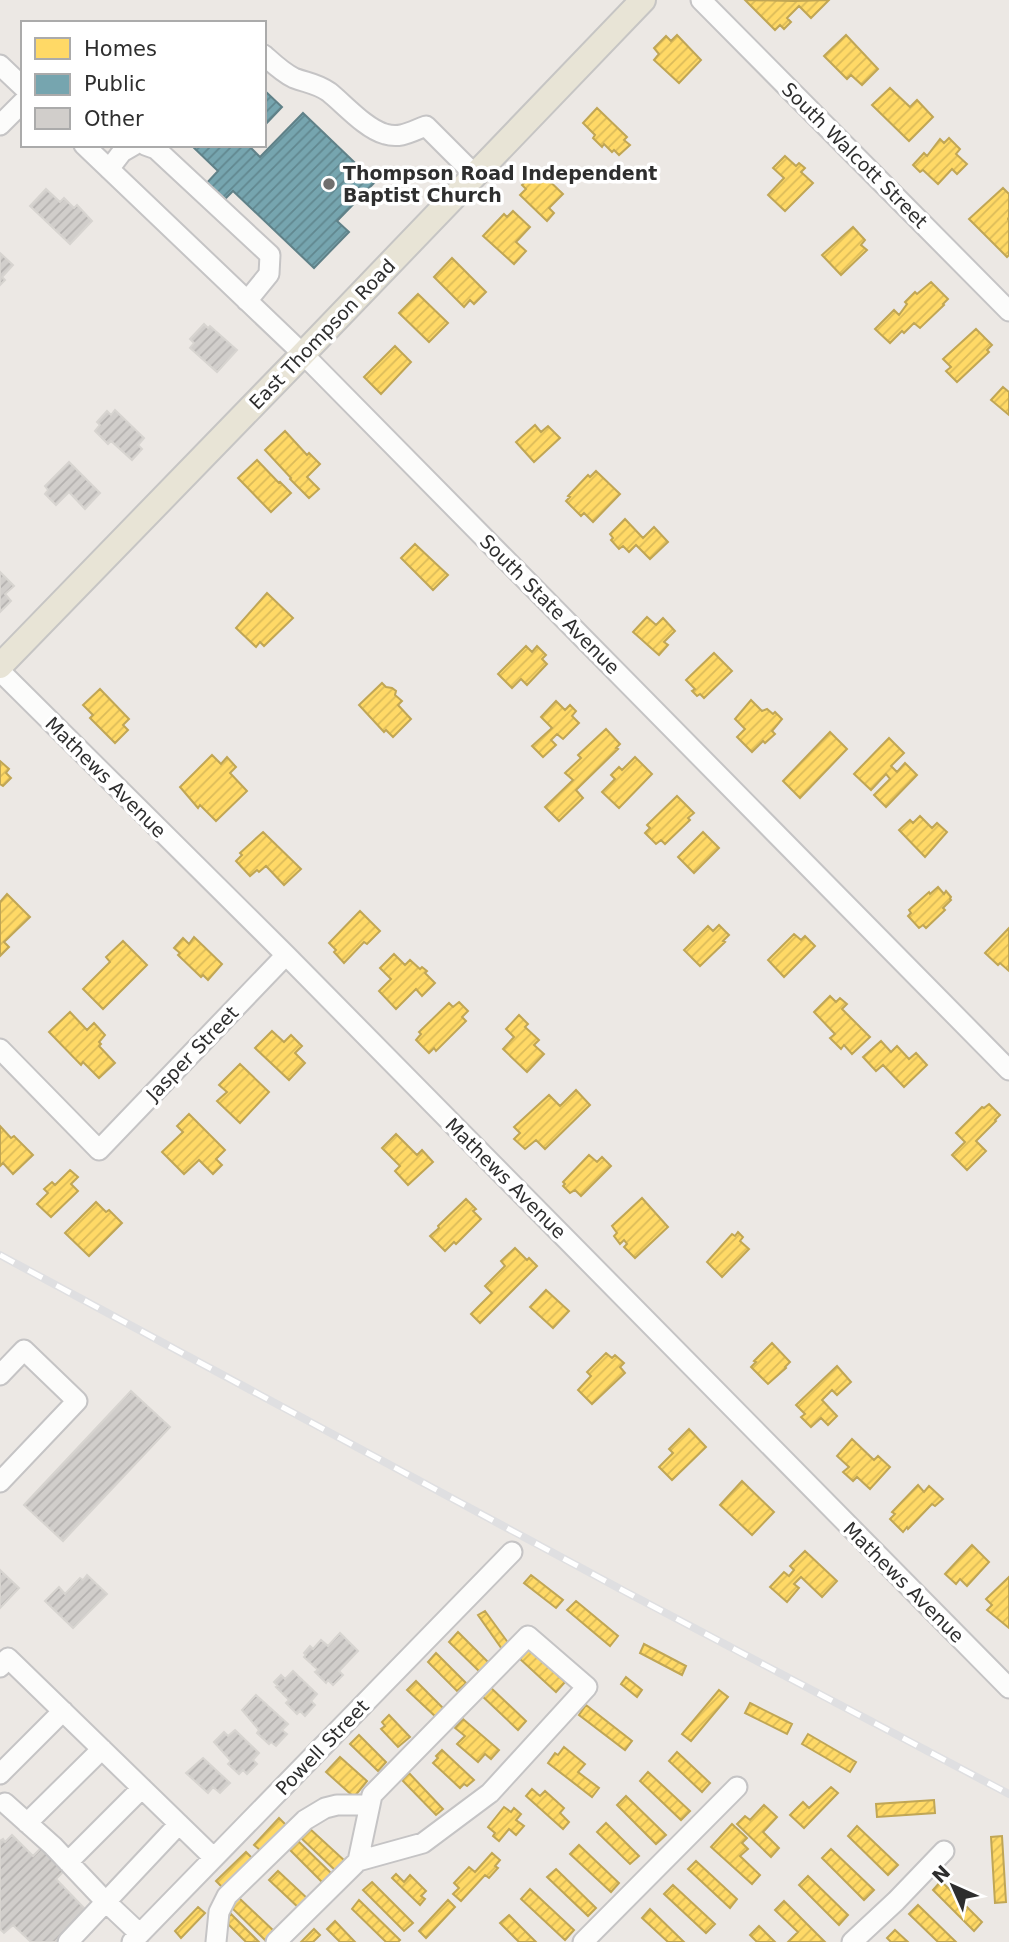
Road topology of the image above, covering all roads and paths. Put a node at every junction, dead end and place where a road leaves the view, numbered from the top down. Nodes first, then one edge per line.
1 (643, 0) edge
2 (701, 0) edge
3 (266, 57) edge
4 (0, 65) edge
5 (21, 85) edge
6 (21, 104) edge
7 (0, 125) edge
8 (86, 147) edge
9 (129, 147) edge
10 (150, 147) edge
11 (109, 169) junction
12 (475, 175) junction
13 (247, 301) junction
14 (1009, 311) edge
15 (303, 354) junction
16 (0, 669) edge
17 (286, 955) junction
18 (0, 1049) edge
19 (1009, 1070) edge
20 (0, 1375) edge
21 (0, 1482) edge
22 (512, 1552) dead end
23 (0, 1667) edge
24 (1009, 1688) edge
25 (63, 1711) junction
26 (102, 1749) junction
27 (0, 1774) edge
28 (737, 1787) dead end
29 (142, 1788) junction
30 (370, 1805) junction
31 (2, 1806) edge
32 (27, 1823) junction
33 (179, 1824) junction
34 (944, 1851) dead end
35 (214, 1858) junction
36 (68, 1861) junction
37 (358, 1861) junction
38 (106, 1902) junction
39 (136, 1938) edge
40 (68, 1942) edge
41 (216, 1942) edge
42 (276, 1942) edge
43 (583, 1942) edge
44 (852, 1942) edge

1 - 12 main road, East Thompson Road
2 - 14 street, South Walcott Street
3 - 12 street
4 - 5 street
6 - 7 street
8 - 11 street, South State Avenue
9 - 11 street
10 - 13 street
11 - 13 street, South State Avenue
12 - 15 main road, East Thompson Road
13 - 15 street, South State Avenue
15 - 16 main road, East Thompson Road
15 - 19 street, South State Avenue
16 - 17 street, Mathews Avenue
17 - 18 street, Jasper Street
17 - 24 street, Mathews Avenue
20 - 21 street
22 - 35 street, Powell Street
23 - 25 street
25 - 26 street
25 - 27 street
26 - 29 street
26 - 32 street
27 - 31 street
28 - 43 street
29 - 33 street
29 - 36 street
30 - 37 street
30 - 37 street
30 - 41 street
31 - 32 street
32 - 36 street
33 - 35 street
33 - 38 street
34 - 44 street
35 - 39 street, Powell Street
36 - 38 street
37 - 42 street
38 - 39 street
38 - 40 street

